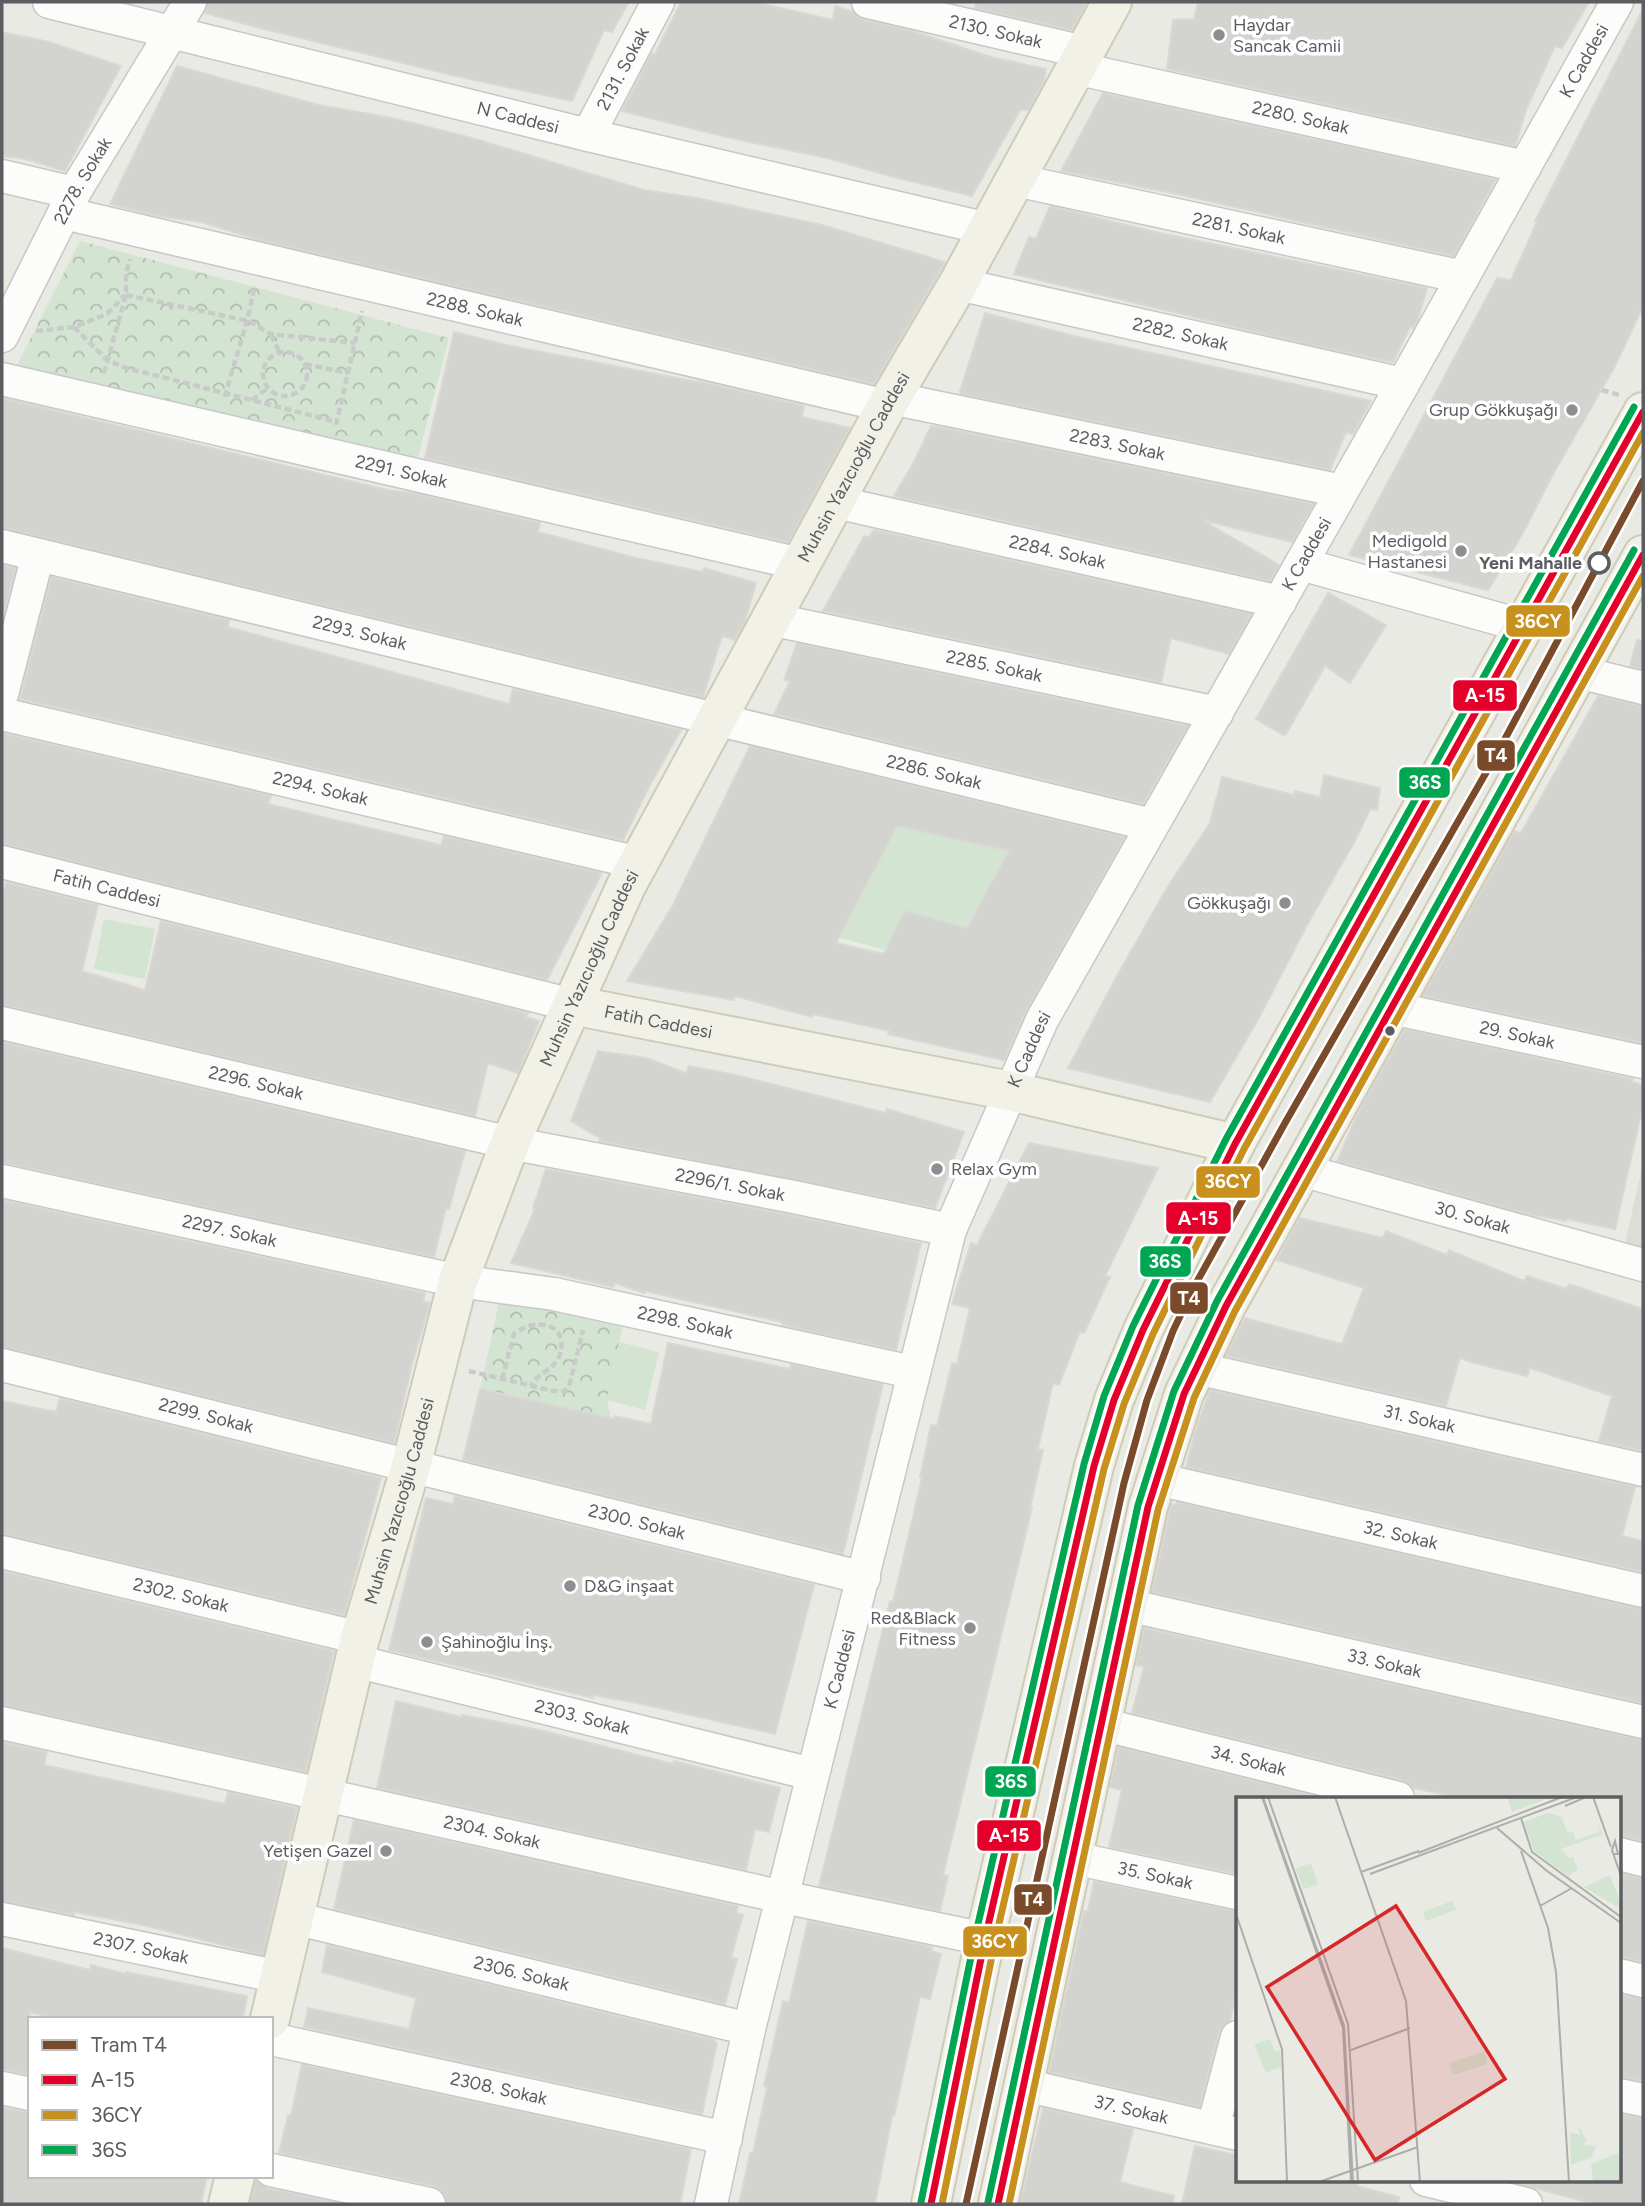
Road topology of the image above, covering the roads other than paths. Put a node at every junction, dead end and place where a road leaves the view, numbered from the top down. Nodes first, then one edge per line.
1 (49, 2) edge
2 (190, 2) edge
3 (657, 2) edge
4 (868, 2) edge
5 (1112, 2) edge
6 (1617, 2) edge
7 (173, 32) junction
8 (1080, 60) junction
9 (588, 135) junction
10 (1525, 167) junction
11 (2, 176) edge
12 (1015, 180) junction
13 (69, 203) junction
14 (988, 229) junction
15 (1463, 277) junction
16 (958, 285) junction
17 (2, 336) edge
18 (2, 379) edge
19 (1403, 384) junction
20 (889, 402) junction
21 (1643, 412) edge
22 (1342, 491) junction
23 (835, 502) junction
24 (2, 546) edge
25 (37, 555) junction
26 (1642, 562) edge
27 (800, 564) junction
28 (1301, 564) junction
29 (1280, 602) junction
30 (770, 620) junction
31 (1524, 626) junction
32 (1578, 672) junction
33 (1643, 688) edge
34 (2, 694) edge
35 (1217, 713) junction
36 (2, 714) edge
37 (715, 720) junction
38 (1152, 825) junction
39 (2, 862) edge
40 (639, 863) junction
41 (572, 1005) junction
42 (1392, 1008) junction
43 (2, 1023) edge
44 (1643, 1062) edge
45 (1010, 1091) junction
46 (510, 1143) junction
47 (1236, 1144) junction
48 (1301, 1170) junction
49 (2, 1181) edge
50 (950, 1230) junction
51 (1643, 1265) edge
52 (458, 1281) junction
53 (2, 1365) edge
54 (1196, 1368) junction
55 (912, 1372) junction
56 (411, 1466) junction
57 (1643, 1470) edge
58 (1157, 1479) junction
59 (2, 1552) edge
60 (864, 1578) junction
61 (1643, 1591) edge
62 (1127, 1605) junction
63 (357, 1650) junction
64 (1643, 1722) edge
65 (2, 1723) edge
66 (1101, 1724) junction
67 (812, 1774) junction
68 (323, 1794) junction
69 (1394, 1797) edge
70 (1620, 1853) edge
71 (1073, 1857) junction
72 (1643, 1860) edge
73 (1236, 1893) edge
74 (783, 1897) junction
75 (294, 1918) junction
76 (2, 1920) edge
77 (985, 1939) junction
78 (1620, 1975) edge
79 (280, 1977) junction
80 (1643, 1981) edge
81 (270, 2017) edge
82 (749, 2029) junction
83 (273, 2039) edge
84 (1236, 2045) edge
85 (1024, 2085) junction
86 (2, 2088) edge
87 (28, 2094) edge
88 (1620, 2095) edge
89 (1643, 2101) edge
90 (1225, 2131) edge
91 (726, 2138) junction
92 (273, 2170) edge
93 (234, 2178) edge
94 (1434, 2182) edge
95 (228, 2204) edge
96 (429, 2204) edge
97 (711, 2204) edge
98 (931, 2204) edge
99 (998, 2204) edge
100 (1526, 2204) edge

1 - 7 street, N Caddesi
2 - 7 street, 2278. Sokak
3 - 9 street, 2131. Sokak
4 - 8 street, 2130. Sokak
5 - 8 main road, Muhsin Yazıcıoğlu Caddesi
6 - 10 street, K Caddesi
7 - 9 street, N Caddesi
7 - 13 street, 2278. Sokak
8 - 10 street, 2280. Sokak
8 - 12 main road, Muhsin Yazıcıoğlu Caddesi
9 - 14 street, N Caddesi
10 - 15 street, K Caddesi
11 - 13 street, 2288. Sokak
12 - 14 main road, Muhsin Yazıcıoğlu Caddesi
12 - 15 street, 2281. Sokak
13 - 17 street, 2278. Sokak
13 - 20 street, 2288. Sokak
14 - 16 main road, Muhsin Yazıcıoğlu Caddesi
15 - 19 street, K Caddesi
16 - 19 street, 2282. Sokak
16 - 20 main road, Muhsin Yazıcıoğlu Caddesi
18 - 27 street, 2291. Sokak
19 - 22 street, K Caddesi
20 - 22 street, 2283. Sokak
20 - 23 main road, Muhsin Yazıcıoğlu Caddesi
21 - 31 main road
22 - 28 street, K Caddesi
23 - 27 main road, Muhsin Yazıcıoğlu Caddesi
23 - 29 street, 2284. Sokak
24 - 25 street, 2293. Sokak
25 - 34 street
25 - 37 street, 2293. Sokak
26 - 32 main road
27 - 30 main road, Muhsin Yazıcıoğlu Caddesi
28 - 29 street, K Caddesi
28 - 31 street
29 - 35 street, K Caddesi
30 - 35 street, 2285. Sokak
30 - 37 main road, Muhsin Yazıcıoğlu Caddesi
31 - 47 main road
32 - 33 street
32 - 42 main road
35 - 38 street, K Caddesi
36 - 40 street, 2294. Sokak
37 - 38 street, 2286. Sokak
37 - 40 main road, Muhsin Yazıcıoğlu Caddesi
38 - 45 street, K Caddesi
39 - 41 street, Fatih Caddesi
40 - 41 main road, Muhsin Yazıcıoğlu Caddesi
41 - 45 main road, Fatih Caddesi
41 - 46 main road, Muhsin Yazıcıoğlu Caddesi
42 - 44 street, 29. Sokak
42 - 48 main road
43 - 46 street, 2296. Sokak
45 - 47 main road, Fatih Caddesi
45 - 50 street, K Caddesi
46 - 50 street, 2296/1. Sokak
46 - 52 main road, Muhsin Yazıcıoğlu Caddesi
47 - 77 main road
48 - 51 street, 30. Sokak
48 - 54 main road
49 - 52 street, 2297. Sokak
50 - 55 street, K Caddesi
52 - 55 street, 2298. Sokak
52 - 56 main road, Muhsin Yazıcıoğlu Caddesi
53 - 56 street, 2299. Sokak
54 - 57 street, 31. Sokak
54 - 58 main road
55 - 60 street, K Caddesi
56 - 60 street, 2300. Sokak
56 - 63 main road, Muhsin Yazıcıoğlu Caddesi
58 - 61 street, 32. Sokak
58 - 62 main road
59 - 63 street, 2302. Sokak
60 - 67 street, K Caddesi
62 - 64 street, 33. Sokak
62 - 66 main road
63 - 67 street, 2303. Sokak
63 - 68 main road, Muhsin Yazıcıoğlu Caddesi
65 - 68 street, 2304. Sokak
66 - 69 street, 34. Sokak
66 - 71 main road
67 - 74 street, K Caddesi
68 - 74 street, 2304. Sokak
68 - 75 main road, Muhsin Yazıcıoğlu Caddesi
70 - 72 street
71 - 73 street, 35. Sokak
71 - 85 main road
74 - 77 street, 2304. Sokak
74 - 82 street, K Caddesi
75 - 79 main road, Muhsin Yazıcıoğlu Caddesi
75 - 82 street, 2306. Sokak
76 - 79 street, 2307. Sokak
77 - 98 main road
78 - 80 street
79 - 81 main road, Muhsin Yazıcıoğlu Caddesi
82 - 91 street, K Caddesi
83 - 91 street, 2308. Sokak
84 - 90 street
85 - 90 street, 37. Sokak
85 - 99 main road
86 - 87 street
88 - 89 street
91 - 97 street, K Caddesi
92 - 96 street
93 - 95 main road
94 - 100 street

